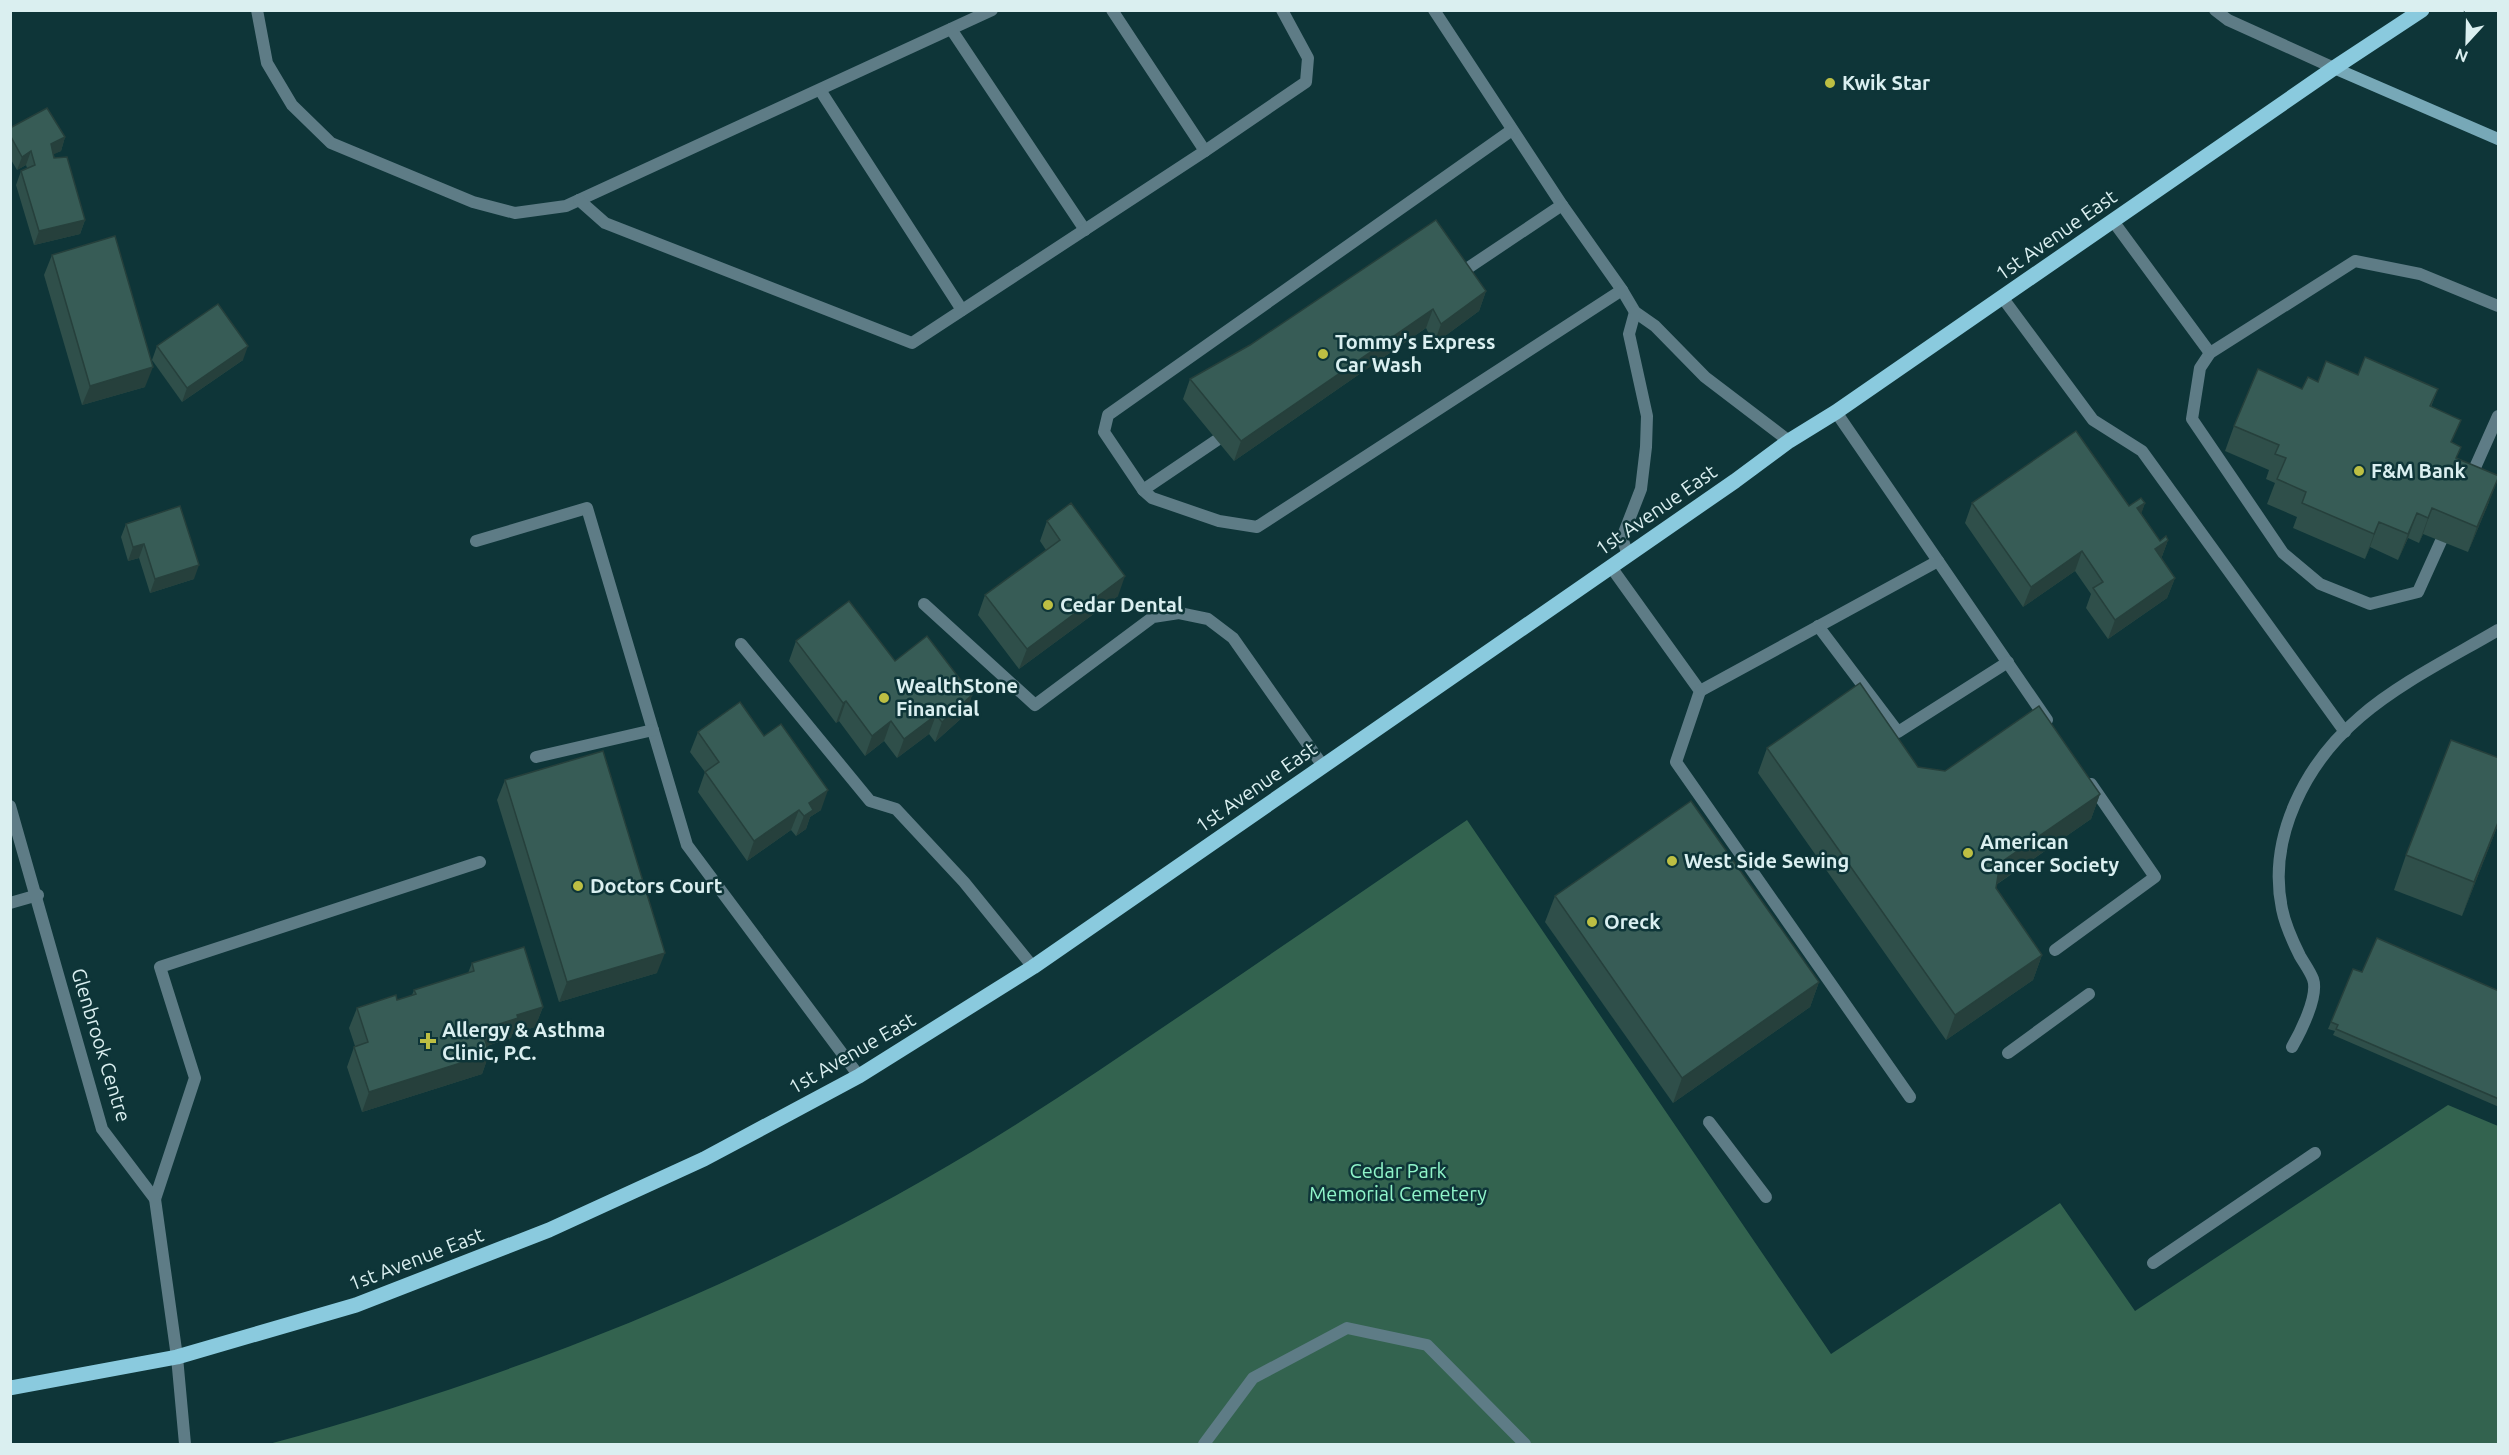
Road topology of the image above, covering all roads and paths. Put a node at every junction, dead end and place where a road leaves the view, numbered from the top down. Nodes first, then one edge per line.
1 (257, 10) edge
2 (992, 10) edge
3 (1112, 10) edge
4 (1282, 10) edge
5 (1434, 10) edge
6 (2215, 10) edge
7 (2422, 10) edge
8 (951, 29) junction
9 (2334, 68) junction
10 (820, 90) junction
11 (1512, 130) junction
12 (2499, 140) edge
13 (1204, 151) junction
14 (579, 200) junction
15 (1562, 205) junction
16 (2113, 221) junction
17 (1085, 230) junction
18 (1455, 277) edge
19 (1622, 290) junction
20 (2002, 297) junction
21 (2499, 306) edge
22 (963, 310) junction
23 (1635, 312) junction
24 (2210, 353) junction
25 (1836, 412) junction
26 (2499, 416) edge
27 (1217, 440) edge
28 (1789, 441) junction
29 (1143, 490) junction
30 (2464, 491) edge
31 (476, 541) dead end
32 (2441, 541) edge
33 (1628, 555) junction
34 (1938, 561) junction
35 (1611, 567) junction
36 (924, 604) dead end
37 (1818, 626) junction
38 (2499, 630) edge
39 (741, 644) dead end
40 (2008, 662) junction
41 (1700, 691) junction
42 (653, 730) junction
43 (2055, 731) edge
44 (2345, 732) junction
45 (536, 757) dead end
46 (1323, 766) junction
47 (2082, 770) edge
48 (10, 806) edge
49 (480, 862) dead end
50 (38, 896) junction
51 (10, 903) edge
52 (2055, 950) dead end
53 (1033, 967) junction
54 (2089, 993) dead end
55 (2292, 1047) dead end
56 (2008, 1053) dead end
57 (859, 1076) junction
58 (1910, 1097) dead end
59 (1709, 1122) dead end
60 (2315, 1153) dead end
61 (1766, 1197) dead end
62 (155, 1199) junction
63 (2153, 1263) dead end
64 (177, 1357) junction
65 (10, 1388) edge
66 (185, 1444) edge
67 (1204, 1444) edge
68 (1525, 1444) edge

1 - 14 street
2 - 8 street
3 - 13 street
4 - 13 street
5 - 11 street
6 - 9 street
7 - 9 main road, 1st Avenue East
8 - 10 street
8 - 17 street
9 - 12 street
9 - 16 main road, 1st Avenue East
10 - 14 street
10 - 22 street
11 - 15 street
11 - 29 street
13 - 17 street
14 - 22 street
15 - 18 street
15 - 19 street
16 - 20 main road, 1st Avenue East
16 - 24 street
17 - 22 street
19 - 23 street
19 - 29 street
20 - 25 main road, 1st Avenue East
20 - 44 street
21 - 24 street
23 - 28 street
23 - 33 street
24 - 32 street
25 - 28 main road, 1st Avenue East
25 - 34 street
26 - 30 street
27 - 29 street
28 - 33 main road, 1st Avenue East
31 - 42 street
33 - 35 main road, 1st Avenue East
34 - 37 street
34 - 40 street
35 - 41 street
35 - 46 main road, 1st Avenue East
36 - 46 street
37 - 40 street
37 - 41 street
38 - 44 street
39 - 53 street
40 - 43 street
41 - 58 street
42 - 45 street
42 - 57 street
44 - 55 street
46 - 53 main road, 1st Avenue East
47 - 52 street
48 - 50 street, Glenbrook Centre
49 - 62 street
50 - 51 street
50 - 62 street, Glenbrook Centre
53 - 57 main road, 1st Avenue East
54 - 56 street
57 - 64 main road, 1st Avenue East
59 - 61 street
60 - 63 street
62 - 64 street, Glenbrook Centre
64 - 65 main road, 1st Avenue East
64 - 66 street, Glenbrook Centre
67 - 68 street

